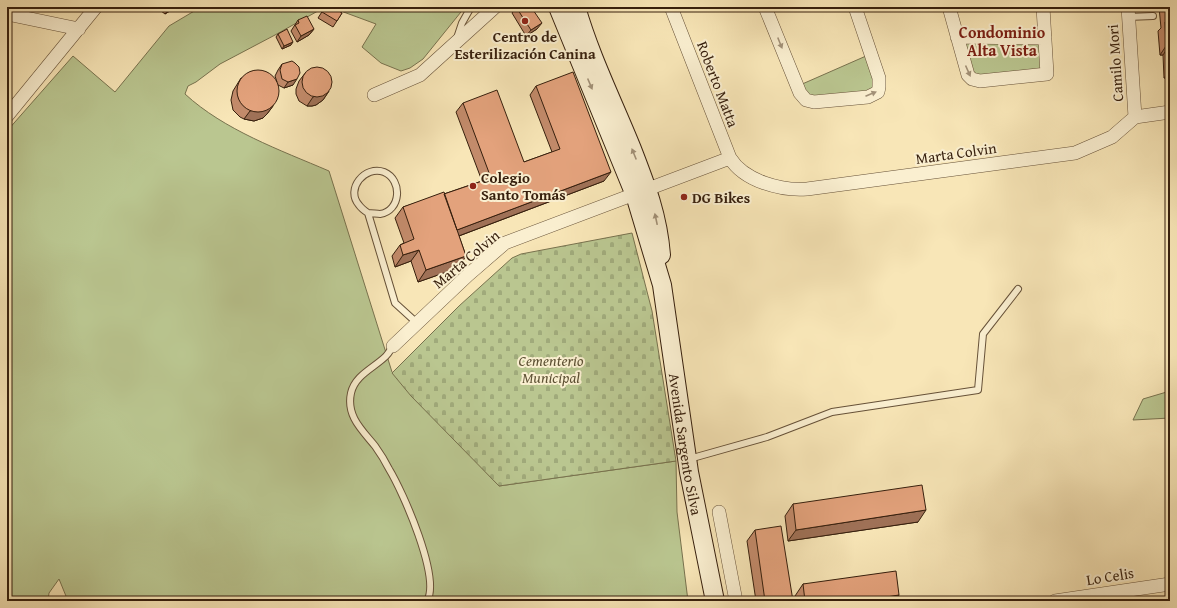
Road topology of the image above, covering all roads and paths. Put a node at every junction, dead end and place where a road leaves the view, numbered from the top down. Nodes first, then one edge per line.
1 (96, 7) edge
2 (471, 7) edge
3 (495, 7) edge
4 (558, 7) edge
5 (576, 7) edge
6 (671, 7) edge
7 (765, 7) edge
8 (855, 7) edge
9 (949, 7) edge
10 (1043, 7) edge
11 (1128, 12) edge
12 (7, 14) edge
13 (1153, 16) dead end
14 (79, 29) junction
15 (957, 36) junction
16 (1045, 38) junction
17 (456, 43) junction
18 (374, 95) dead end
19 (1170, 112) edge
20 (7, 116) edge
21 (1136, 116) junction
22 (730, 158) junction
23 (740, 171) joint
24 (641, 192) junction
25 (368, 213) junction
26 (1018, 289) dead end
27 (417, 323) junction
28 (393, 346) joint
29 (688, 459) junction
30 (719, 512) dead end
31 (1170, 584) edge
32 (427, 601) edge
33 (715, 601) edge
34 (736, 601) edge
35 (1055, 601) edge

1 - 14 street
2 - 17 lane
3 - 17 street
4 -> 24 main road, Avenida Sargento Silva
24 -> 5 main road, Avenida Sargento Silva
6 - 22 street, Roberto Matta
7 -> 8 street
9 - 15 street
10 - 16 street
11 - 13 lane
11 - 21 street, Camilo Mori
12 - 14 street
14 - 20 street
15 - 16 street
15 -> 16 street
17 - 18 street
19 - 21 street
21 - 23 street, Marta Colvin
22 - 23 street, Roberto Matta
22 - 24 street, Marta Colvin
24 - 27 street, Marta Colvin
24 - 29 main road, Avenida Sargento Silva
25 - 25 lane
25 - 27 lane
26 - 29 lane
27 - 28 street, Marta Colvin
28 - 32 lane
29 - 33 main road, Avenida Sargento Silva
30 - 34 street, Avenida Sargento Silva
31 - 35 street, Lo Celis

